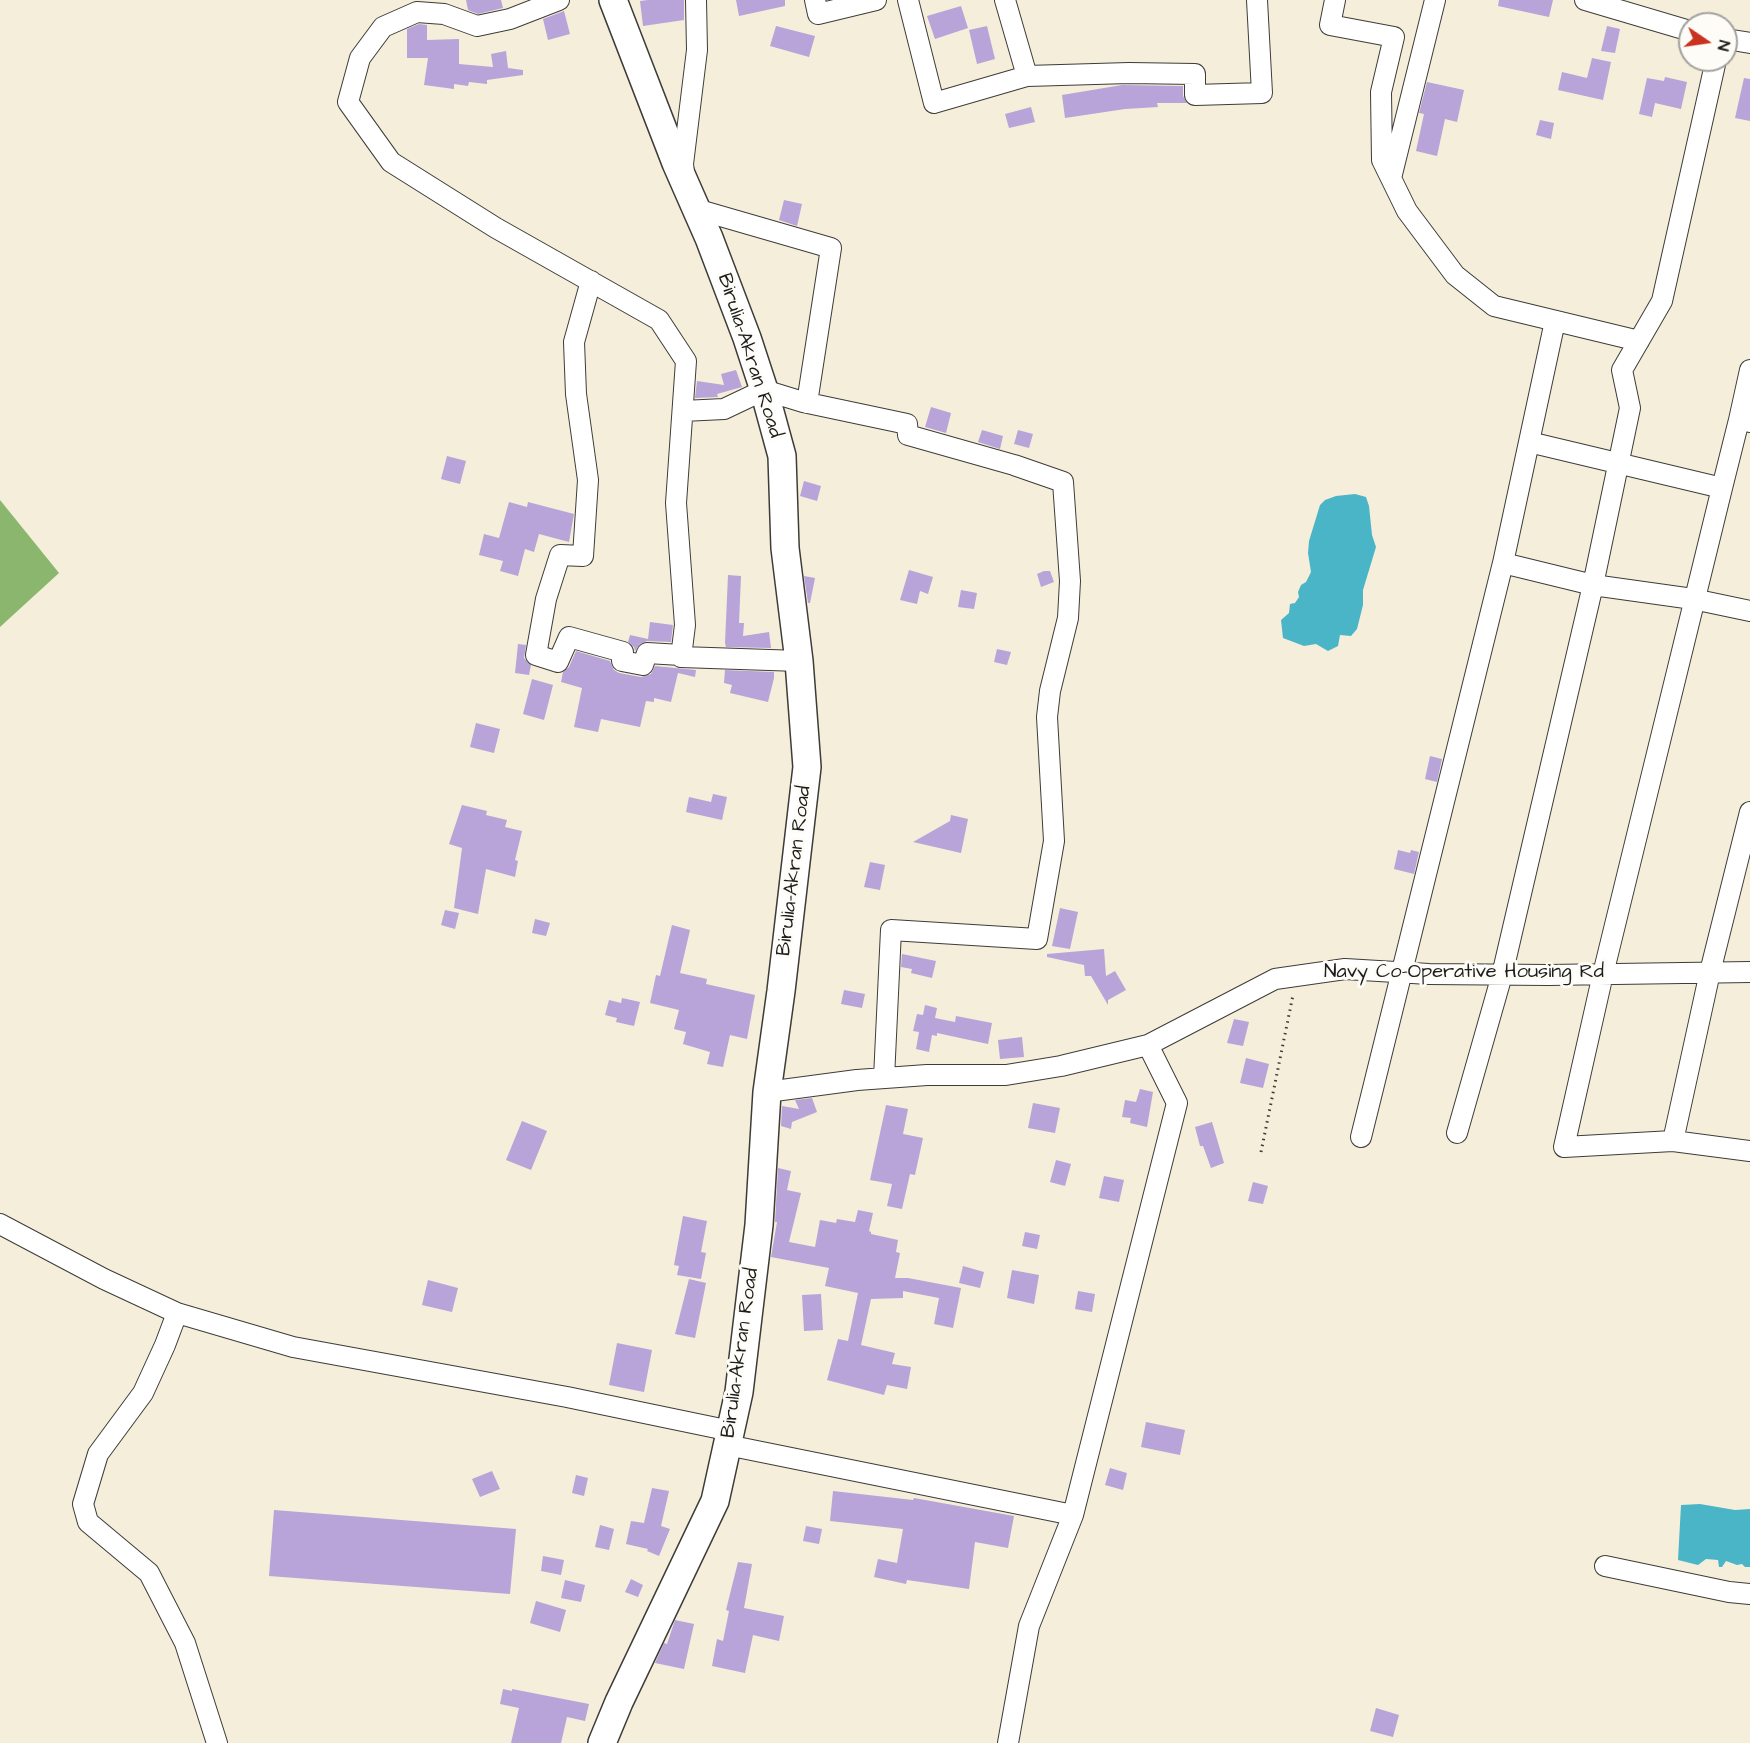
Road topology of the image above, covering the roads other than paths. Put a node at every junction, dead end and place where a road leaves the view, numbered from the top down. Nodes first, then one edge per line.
1 (559, 0) edge
2 (613, 0) edge
3 (815, 0) edge
4 (876, 0) edge
5 (908, 0) edge
6 (1005, 0) edge
7 (1257, 0) edge
8 (1335, 0) edge
9 (1435, 0) edge
10 (1585, 0) edge
11 (700, 4) edge
12 (1678, 27) edge
13 (1713, 72) edge
14 (1026, 76) junction
15 (1390, 178) junction
16 (685, 184) junction
17 (696, 209) junction
18 (591, 281) junction
19 (1555, 321) junction
20 (1639, 341) junction
21 (1750, 370) edge
22 (764, 390) junction
23 (807, 403) junction
24 (683, 411) junction
25 (1745, 421) edge
26 (1529, 442) junction
27 (1619, 463) junction
28 (1722, 488) junction
29 (1503, 563) junction
30 (1593, 585) junction
31 (1694, 599) junction
32 (1750, 611) edge
33 (681, 655) junction
34 (799, 661) junction
35 (1750, 812) edge
36 (1710, 972) junction
37 (1750, 972) edge
38 (1401, 973) junction
39 (1603, 974) junction
40 (1502, 975) junction
41 (1148, 1045) junction
42 (884, 1078) junction
43 (767, 1092) junction
44 (1457, 1133) dead end
45 (1361, 1137) dead end
46 (1673, 1141) junction
47 (1750, 1151) edge
48 (0, 1224) edge
49 (177, 1313) junction
50 (729, 1438) junction
51 (1073, 1515) junction
52 (1605, 1566) dead end
53 (1750, 1594) edge
54 (217, 1743) edge
55 (602, 1743) edge
56 (1008, 1743) edge

1 - 18 street
2 - 16 street, Birulia-Akran Road
3 - 4 street
5 - 14 street
6 - 14 street
7 - 14 street
8 - 15 street
9 - 15 street
10 - 12 street
11 - 16 street
13 - 20 street
15 - 19 street
16 - 17 street, Birulia-Akran Road
17 - 22 street, Birulia-Akran Road
17 - 23 street
18 - 24 street
18 - 33 street
19 - 20 street
19 - 26 street
20 - 27 street
21 - 25 street
22 - 23 street
22 - 24 street
22 - 34 street, Birulia-Akran Road
23 - 42 street
24 - 33 street
25 - 28 street
26 - 27 street
26 - 29 street
27 - 28 street
27 - 30 street
28 - 31 street
29 - 30 street
29 - 38 street
30 - 31 street
30 - 40 street
31 - 32 street
31 - 39 street
33 - 34 street
34 - 43 street, Birulia-Akran Road
35 - 36 street
36 - 37 street, Navy Co-Operative Housing Rd
36 - 39 street, Navy Co-Operative Housing Rd
36 - 46 street
38 - 40 street, Navy Co-Operative Housing Rd
38 - 41 street, Navy Co-Operative Housing Rd
38 - 45 street
39 - 40 street, Navy Co-Operative Housing Rd
39 - 46 street
40 - 44 street
41 - 42 street, Navy Co-Operative Housing Rd
41 - 51 street
42 - 43 street, Navy Co-Operative Housing Rd
43 - 50 street, Birulia-Akran Road
46 - 47 street
48 - 49 street
49 - 50 street
49 - 54 street
50 - 51 street
50 - 55 street, Birulia-Akran Road
51 - 56 street
52 - 53 street

